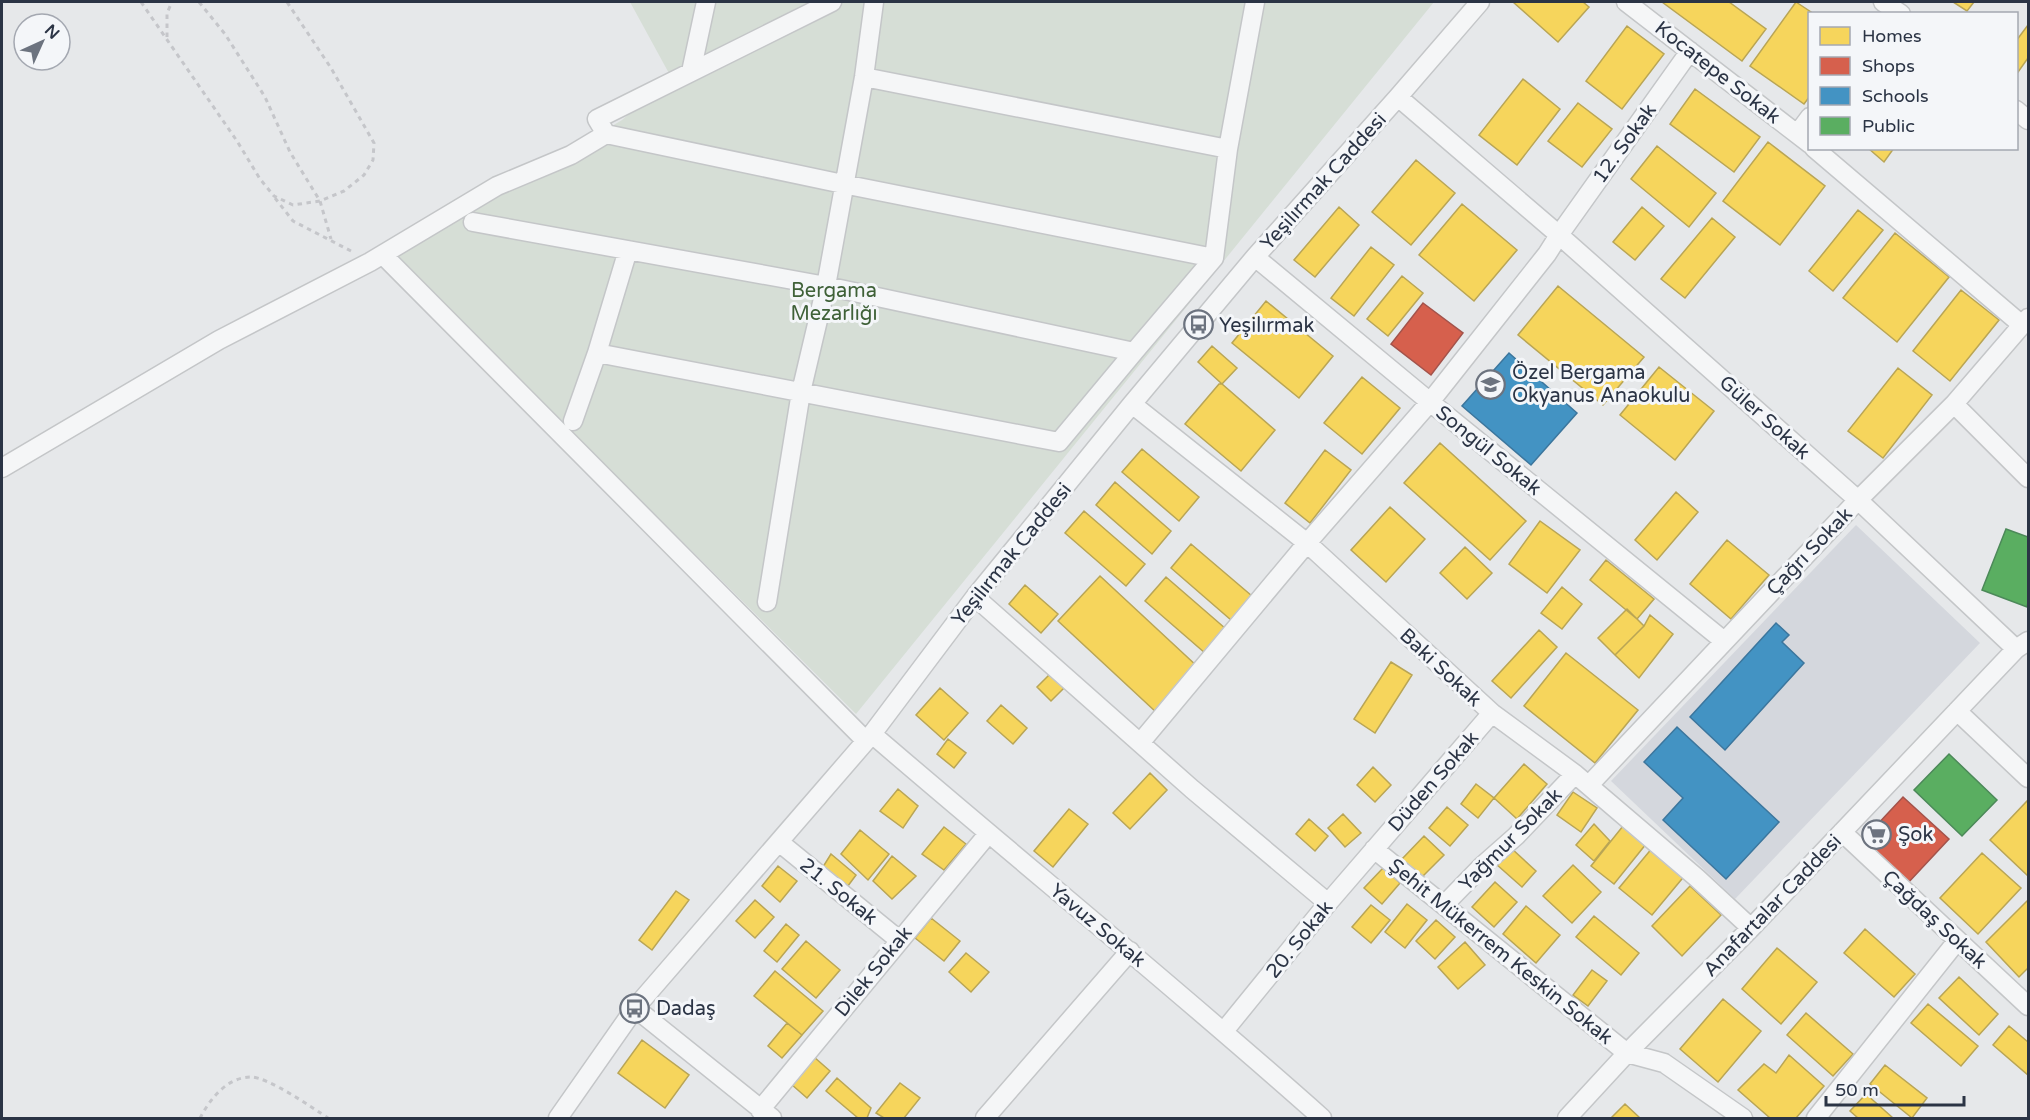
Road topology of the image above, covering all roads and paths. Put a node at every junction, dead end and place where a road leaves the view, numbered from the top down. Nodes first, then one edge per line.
1 (141, 2) edge
2 (172, 2) edge
3 (200, 2) edge
4 (287, 2) edge
5 (706, 2) edge
6 (832, 2) edge
7 (874, 2) edge
8 (1255, 2) edge
9 (1480, 2) edge
10 (1626, 2) edge
11 (167, 37) junction
12 (1690, 51) junction
13 (691, 72) junction
14 (864, 77) junction
15 (1398, 97) junction
16 (1808, 121) edge
17 (602, 126) junction
18 (1804, 139) edge
19 (1228, 149) junction
20 (1816, 150) edge
21 (843, 184) junction
22 (274, 196) junction
23 (320, 201) junction
24 (473, 222) dead end
25 (1559, 235) junction
26 (331, 239) junction
27 (628, 250) junction
28 (1255, 257) junction
29 (376, 258) junction
30 (1214, 258) junction
31 (826, 286) junction
32 (2025, 322) edge
33 (1134, 352) junction
34 (597, 353) junction
35 (801, 392) junction
36 (1430, 402) junction
37 (1132, 404) junction
38 (1954, 404) junction
39 (573, 421) dead end
40 (2, 468) edge
41 (2028, 478) edge
42 (1858, 500) junction
43 (1307, 543) junction
44 (975, 597) junction
45 (767, 602) dead end
46 (1724, 640) junction
47 (2022, 645) edge
48 (1957, 711) junction
49 (1492, 713) junction
50 (869, 738) junction
51 (1140, 743) junction
52 (2028, 778) edge
53 (1582, 779) junction
54 (1842, 832) junction
55 (988, 834) junction
56 (779, 842) junction
57 (1374, 849) junction
58 (1328, 903) junction
59 (1444, 905) junction
60 (1751, 928) junction
61 (899, 940) junction
62 (1957, 941) junction
63 (1130, 951) junction
64 (2028, 1006) edge
65 (635, 1008) junction
66 (1224, 1031) junction
67 (1627, 1053) junction
68 (766, 1114) edge
69 (200, 1119) edge
70 (328, 1119) edge
71 (558, 1119) edge
72 (985, 1119) edge
73 (1322, 1119) edge
74 (1567, 1119) edge
75 (1743, 1119) edge
76 (1816, 1119) edge

1 - 11 path
2 - 11 path
3 - 23 path
4 - 23 path
5 - 13 street
6 - 13 street
7 - 14 street
8 - 19 street
9 - 15 street, Yeşilırmak Caddesi
10 - 12 street, Kocatepe Sokak
11 - 22 path
12 - 18 street, Kocatepe Sokak
12 - 25 street, 12. Sokak
13 - 17 street
14 - 19 street
14 - 21 street
15 - 25 street, Güler Sokak
15 - 28 street, Yeşilırmak Caddesi
16 - 18 street
17 - 21 street
17 - 29 street
19 - 30 street
20 - 32 street
21 - 30 street
21 - 31 street
22 - 23 path
22 - 26 path
23 - 26 path
24 - 27 street
25 - 36 street, 12. Sokak
25 - 42 street, Güler Sokak
26 - 29 path
27 - 31 street
27 - 34 street
28 - 36 street, Songül Sokak
28 - 37 street, Yeşilırmak Caddesi
29 - 40 street
29 - 50 street, Yavuz Sokak
30 - 33 street
31 - 33 street
31 - 35 street
32 - 38 street, Çağrı Sokak
33 - 35 street
34 - 35 street
34 - 39 street
35 - 45 street
36 - 43 street, 12. Sokak
36 - 46 street, Songül Sokak
37 - 43 street, Baki Sokak
37 - 44 street, Yeşilırmak Caddesi
38 - 41 street
38 - 42 street, Çağrı Sokak
42 - 46 street, Çağrı Sokak
42 - 47 street, Güler Sokak
43 - 49 street, Baki Sokak
43 - 51 street, 12. Sokak
44 - 50 street, Yeşilırmak Caddesi
44 - 51 street
46 - 53 street, Çağrı Sokak
47 - 48 street, Anafartalar Caddesi
48 - 52 street
48 - 54 street, Anafartalar Caddesi
49 - 53 street, Baki Sokak
49 - 57 street, Düden Sokak
50 - 55 street, Yavuz Sokak
50 - 56 street, Yeşilırmak Caddesi
51 - 58 street
53 - 59 street, Yağmur Sokak
53 - 60 street, Baki Sokak
54 - 60 street, Anafartalar Caddesi
54 - 62 street, Çağdaş Sokak
55 - 61 street, Dilek Sokak
55 - 63 street, Yavuz Sokak
56 - 61 street, 21. Sokak
56 - 65 street, Yeşilırmak Caddesi
57 - 58 street, 20. Sokak
57 - 59 street, Şehit Mükerrem Keskin Sokak
58 - 66 street, 20. Sokak
59 - 67 street, Şehit Mükerrem Keskin Sokak
60 - 67 street, Anafartalar Caddesi
61 - 68 street, Dilek Sokak
62 - 64 street, Çağdaş Sokak
62 - 76 street
63 - 66 street, Yavuz Sokak
63 - 72 street
65 - 68 street
65 - 71 street, Yeşilırmak Caddesi
66 - 73 street, Yavuz Sokak
67 - 74 street, Anafartalar Caddesi
67 - 75 street
69 - 70 path

